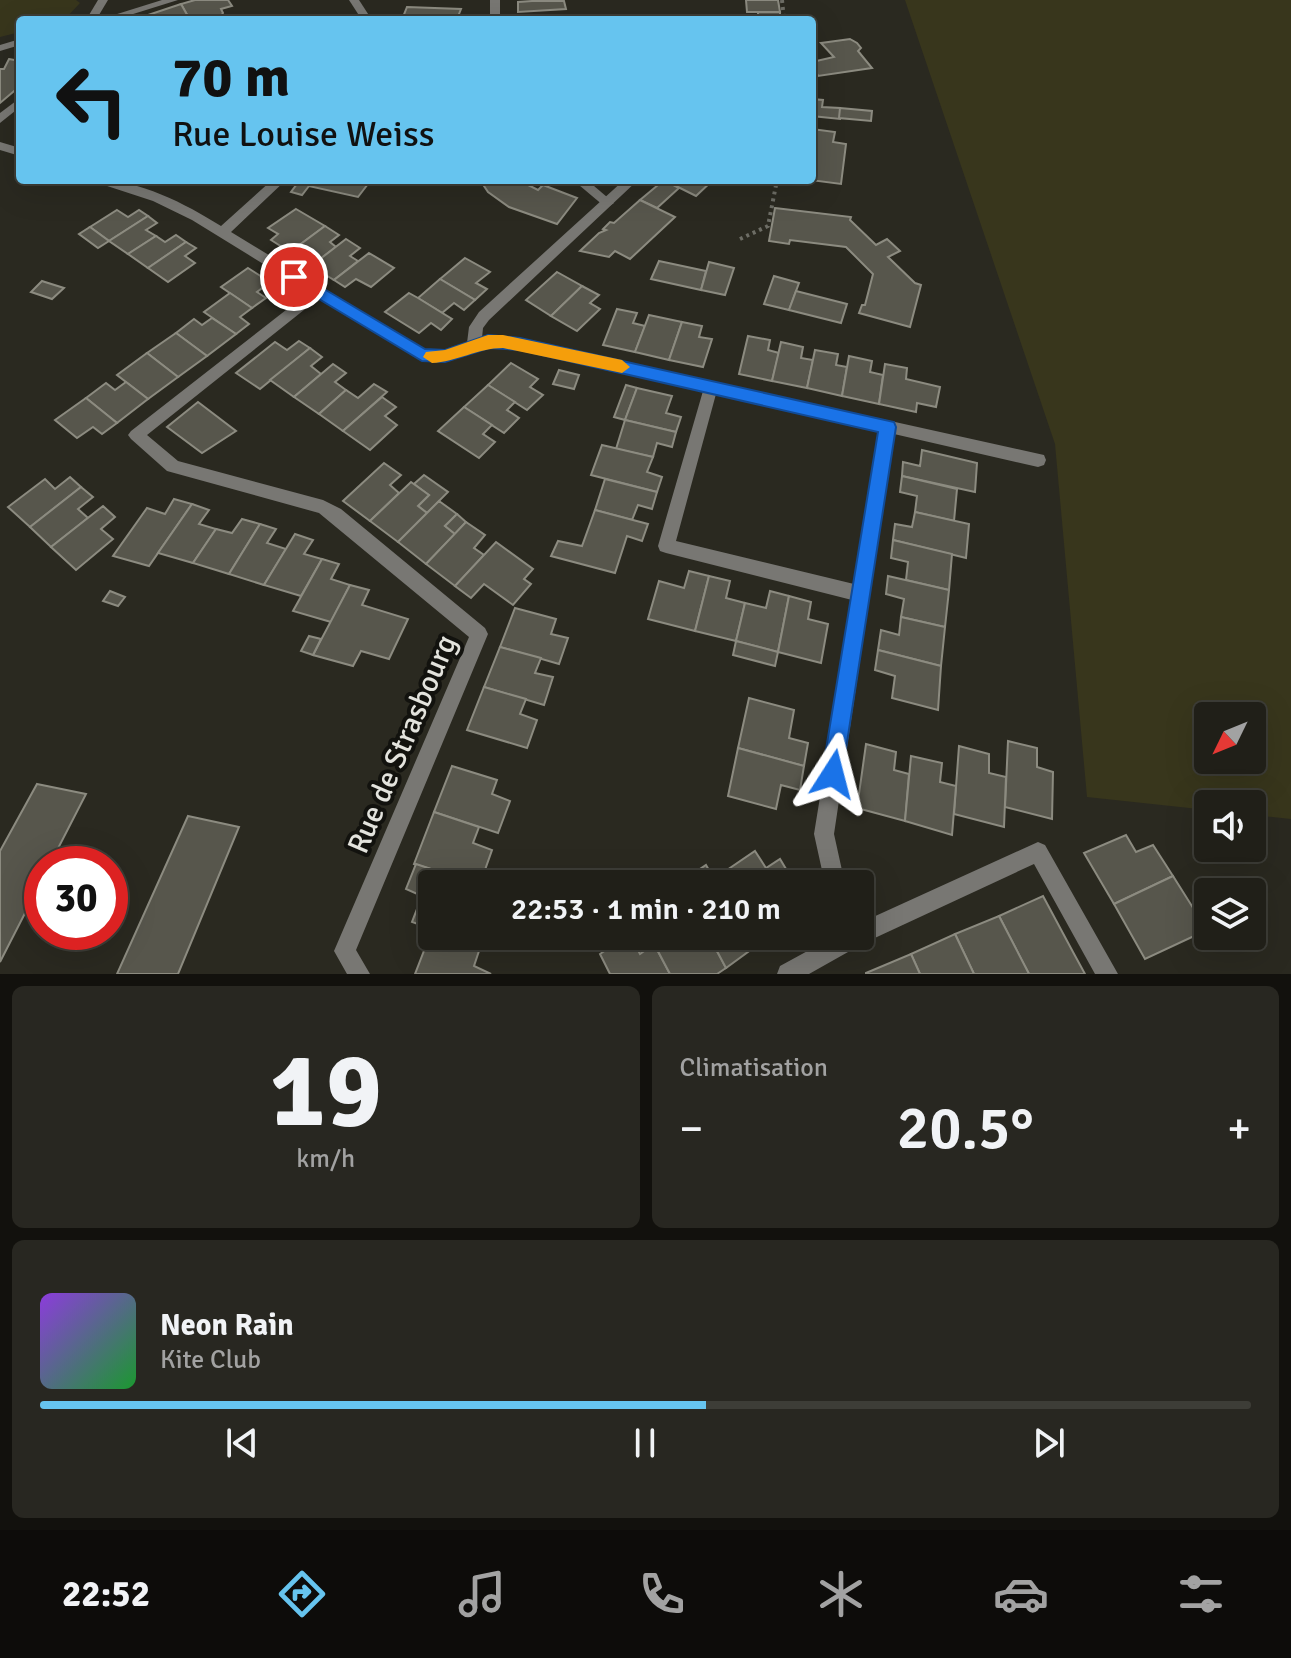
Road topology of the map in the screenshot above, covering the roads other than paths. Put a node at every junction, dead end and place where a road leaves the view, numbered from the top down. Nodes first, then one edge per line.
1 (173, 0) edge
2 (117, 16) edge
3 (16, 105) edge
4 (0, 119) edge
5 (114, 184) edge
6 (277, 184) edge
7 (584, 184) edge
8 (628, 184) edge
9 (608, 203) junction
10 (222, 232) junction
11 (318, 292) junction
12 (474, 345) junction
13 (711, 387) junction
14 (887, 427) junction
15 (1038, 460) dead end
16 (861, 594) junction
17 (832, 870) edge
18 (874, 926) edge
19 (828, 950) edge
20 (359, 974) edge
21 (788, 974) edge
22 (1107, 974) edge

1 - 2 street
3 - 4 street
5 - 10 street
6 - 10 street
7 - 9 street
8 - 9 street
9 - 12 street
10 - 11 street
11 - 12 street
11 - 20 street, Rue de Strasbourg
12 - 13 street
13 - 14 street
13 - 16 street
14 - 15 street
14 - 16 street
16 - 17 street
18 - 22 street
19 - 21 street

